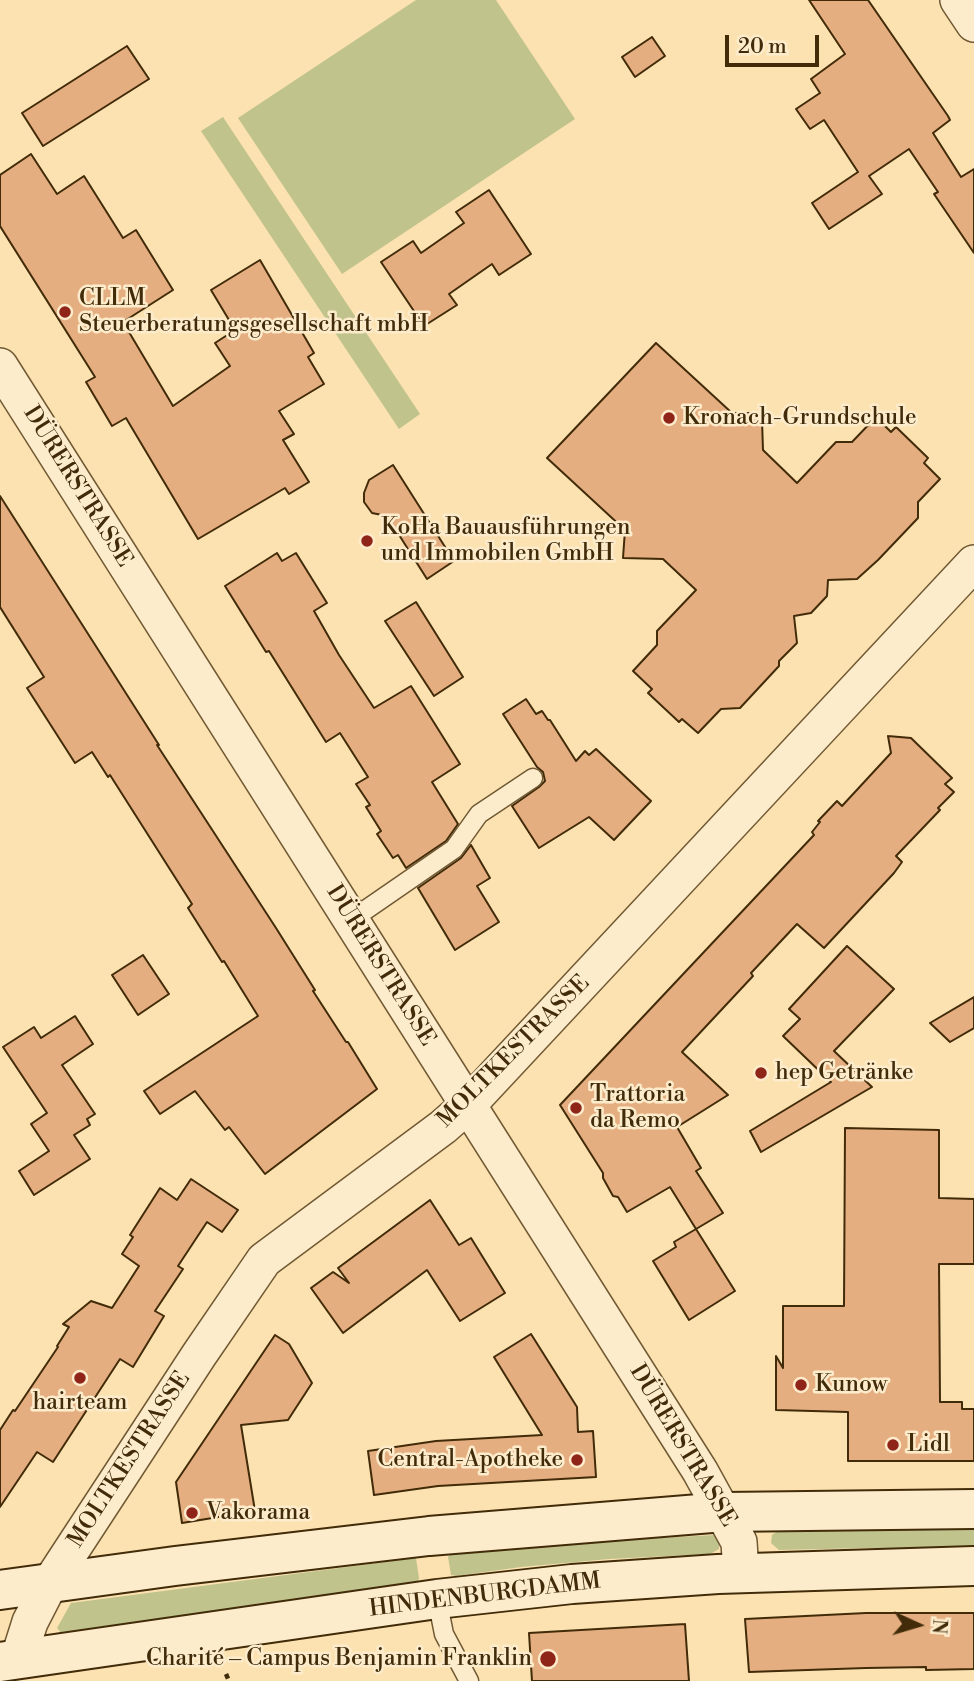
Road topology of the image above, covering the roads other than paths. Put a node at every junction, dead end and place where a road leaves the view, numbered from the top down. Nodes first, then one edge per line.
1 (958, 0) edge
2 (974, 24) edge
3 (0, 366) edge
4 (974, 563) edge
5 (533, 778) dead end
6 (351, 920) junction
7 (468, 1105) junction
8 (974, 1509) edge
9 (724, 1512) junction
10 (974, 1566) edge
11 (741, 1573) junction
12 (50, 1583) junction
13 (0, 1590) edge
14 (437, 1599) junction
15 (11, 1668) edge
16 (469, 1681) edge

1 - 2 street
3 - 6 street, DÜRERSTRASSE
4 - 7 street, MOLTKESTRASSE
5 - 6 lane
6 - 7 street, DÜRERSTRASSE
7 - 9 street, DÜRERSTRASSE
7 - 12 street, MOLTKESTRASSE
8 - 9 main road
9 - 11 street, DÜRERSTRASSE
9 - 12 main road
10 - 11 main road, HINDENBURGDAMM
11 - 14 main road, HINDENBURGDAMM
12 - 13 main road
12 - 15 street, MOLTKESTRASSE
14 - 15 main road, HINDENBURGDAMM
14 - 16 lane

